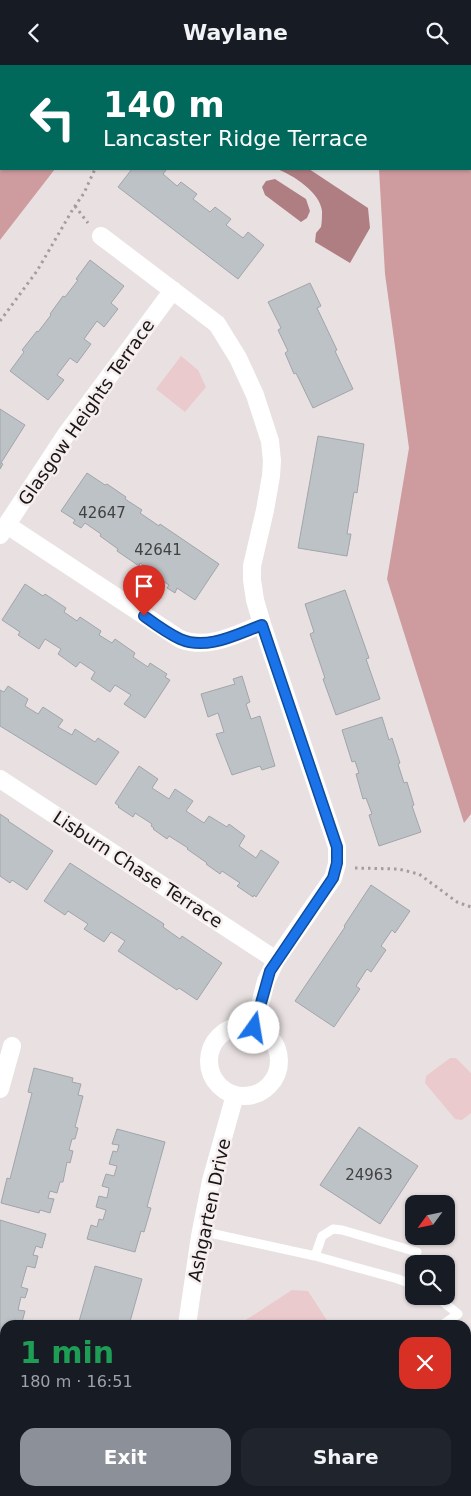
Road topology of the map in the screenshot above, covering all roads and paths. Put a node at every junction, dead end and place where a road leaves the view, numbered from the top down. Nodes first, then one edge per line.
1 (95, 170) edge
2 (101, 236) dead end
3 (173, 290) junction
4 (0, 321) edge
5 (3, 530) edge
6 (262, 625) junction
7 (0, 779) edge
8 (353, 867) dead end
9 (471, 907) edge
10 (276, 960) junction
11 (254, 1028) junction
12 (12, 1046) dead end
13 (0, 1089) edge
14 (235, 1095) junction
15 (201, 1231) junction
16 (418, 1252) dead end
17 (315, 1256) junction
18 (405, 1282) edge
19 (449, 1305) edge
20 (188, 1320) edge
21 (450, 1320) edge

1 - 4 path
2 - 3 street
3 - 5 street, Glasgow Heights Terrace
3 - 6 street
5 - 6 street
6 - 10 street
7 - 10 street, Lisburn Chase Terrace
8 - 9 path
10 - 11 street
11 - 14 street
11 - 14 street
12 - 13 street
14 - 15 street, Ashgarten Drive
15 - 17 lane
15 - 20 street, Ashgarten Drive
16 - 17 lane
17 - 18 lane
19 - 21 lane

